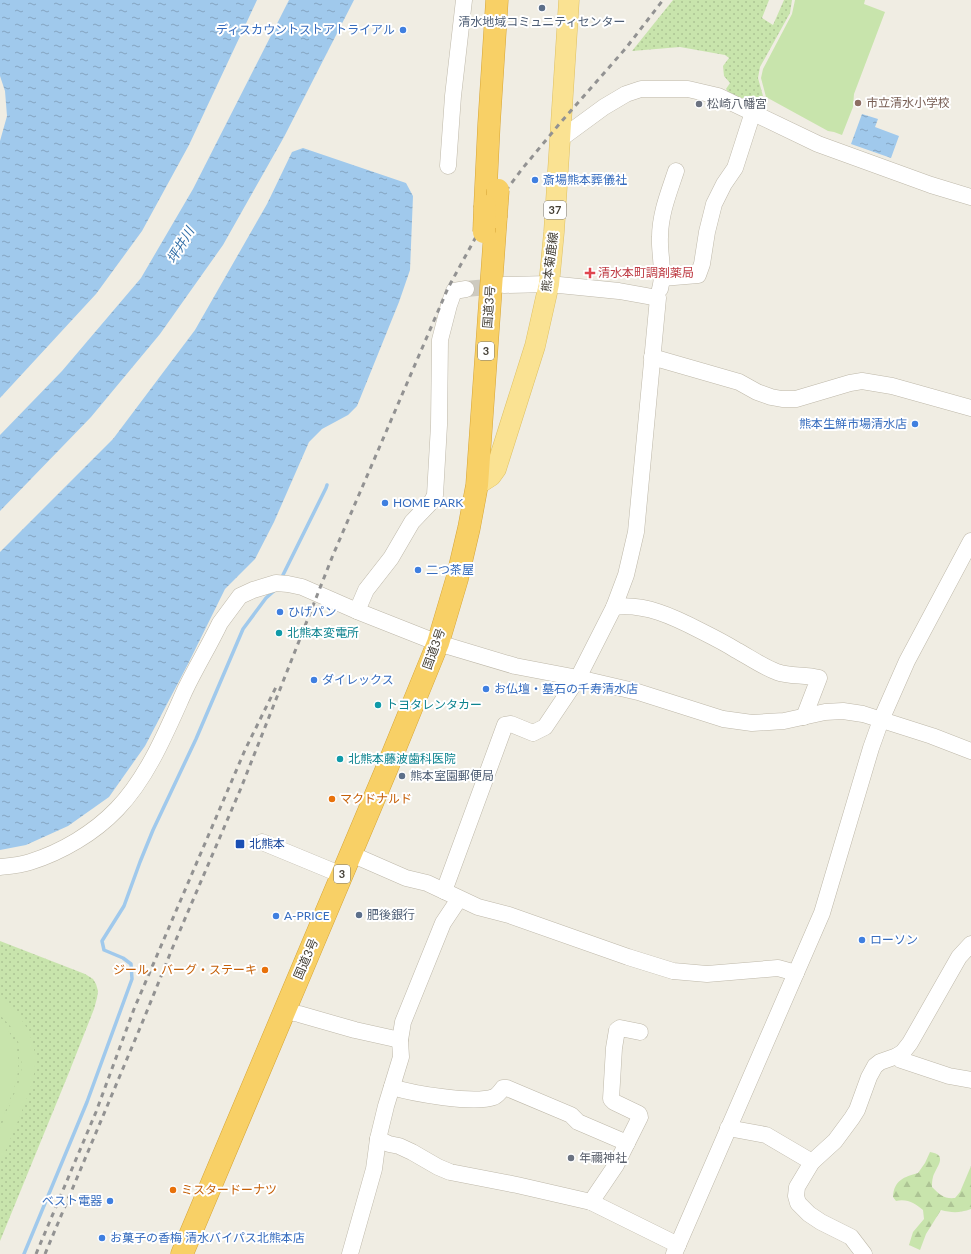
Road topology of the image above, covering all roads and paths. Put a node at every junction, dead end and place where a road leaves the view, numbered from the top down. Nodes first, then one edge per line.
1 (464, 0) edge
2 (497, 0) edge
3 (511, 0) edge
4 (569, 0) edge
5 (753, 112) junction
6 (559, 140) junction
7 (448, 166) dead end
8 (676, 171) dead end
9 (971, 198) edge
10 (491, 211) junction
11 (662, 278) junction
12 (548, 284) junction
13 (504, 285) tunnel mouth
14 (466, 289) tunnel mouth
15 (658, 298) junction
16 (652, 357) junction
17 (971, 408) edge
18 (478, 485) junction
19 (971, 541) edge
20 (614, 607) junction
21 (357, 611) junction
22 (430, 641) junction
23 (578, 678) junction
24 (804, 717) junction
25 (881, 720) junction
26 (971, 751) edge
27 (262, 842) dead end
28 (351, 854) junction
29 (0, 867) edge
30 (335, 873) junction
31 (444, 891) junction
32 (459, 899) junction
33 (971, 944) edge
34 (796, 973) junction
35 (284, 1011) junction
36 (640, 1032) dead end
37 (400, 1040) junction
38 (897, 1056) junction
39 (971, 1080) edge
40 (392, 1087) junction
41 (728, 1128) junction
42 (378, 1139) junction
43 (627, 1143) junction
44 (812, 1162) junction
45 (591, 1202) junction
46 (676, 1249) edge
47 (170, 1254) edge
48 (182, 1254) edge
49 (350, 1254) edge
50 (864, 1254) edge

1 - 7 street
2 - 10 highway, 国道3号 / 3
3 - 10 highway, 国道3号 / 3
4 - 6 main road, 熊本菊鹿線 / 37
5 - 6 street
5 - 9 street
5 - 11 street
6 - 12 main road, 熊本菊鹿線 / 37
8 - 11 street
10 - 18 highway, 国道3号 / 3
10 - 22 highway, 国道3号 / 3
11 - 15 street
12 - 13 street
12 - 15 street
12 - 18 main road, 熊本菊鹿線 / 37
14 - 21 street
15 - 16 street
16 - 17 street
16 - 20 street
18 - 22 highway, 国道3号 / 3
19 - 25 street
20 - 23 street
20 - 24 street
21 - 22 street
21 - 29 street
22 - 23 street
22 - 28 highway, 国道3号 / 3
22 - 30 highway, 国道3号 / 3
23 - 24 street
23 - 31 street
24 - 25 street
25 - 26 street
25 - 34 street
27 - 30 street
28 - 30 highway, 国道3号 / 3
28 - 31 street
30 - 35 highway, 国道3号 / 3
30 - 47 highway, 国道3号 / 3
31 - 32 street
32 - 34 street
32 - 37 street
33 - 38 street
34 - 41 street
35 - 37 street
35 - 48 highway, 国道3号 / 3
36 - 43 street
37 - 40 street
38 - 39 street
38 - 44 street
40 - 42 street
40 - 43 street
41 - 44 street
41 - 46 street
42 - 45 street
42 - 49 street
43 - 45 street
44 - 50 street
45 - 46 street

